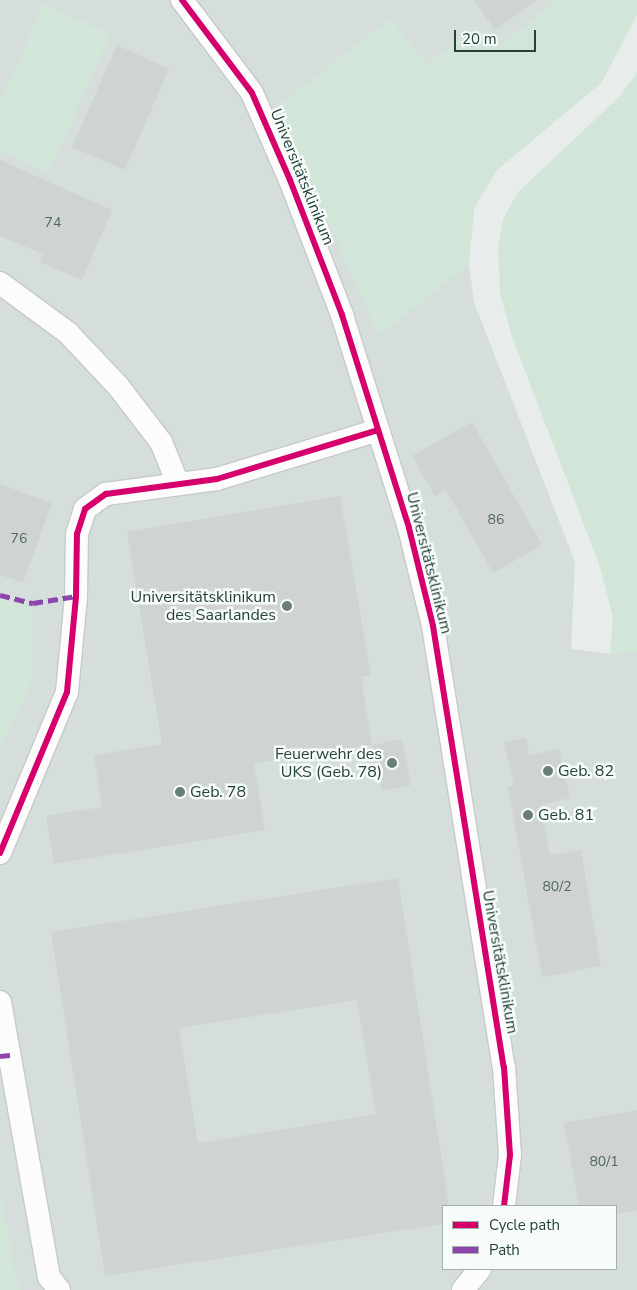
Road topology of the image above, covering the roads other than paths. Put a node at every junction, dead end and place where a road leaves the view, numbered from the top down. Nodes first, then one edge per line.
1 (182, 0) edge
2 (0, 283) edge
3 (378, 430) junction
4 (178, 484) junction
5 (0, 853) edge
6 (0, 1002) edge
7 (504, 1205) edge
8 (479, 1270) edge
9 (59, 1290) edge
10 (463, 1290) edge

1 - 3 street, Universitätsklinikum
2 - 4 street
3 - 4 street
3 - 7 street, Universitätsklinikum
4 - 5 street
6 - 9 street
8 - 10 street

